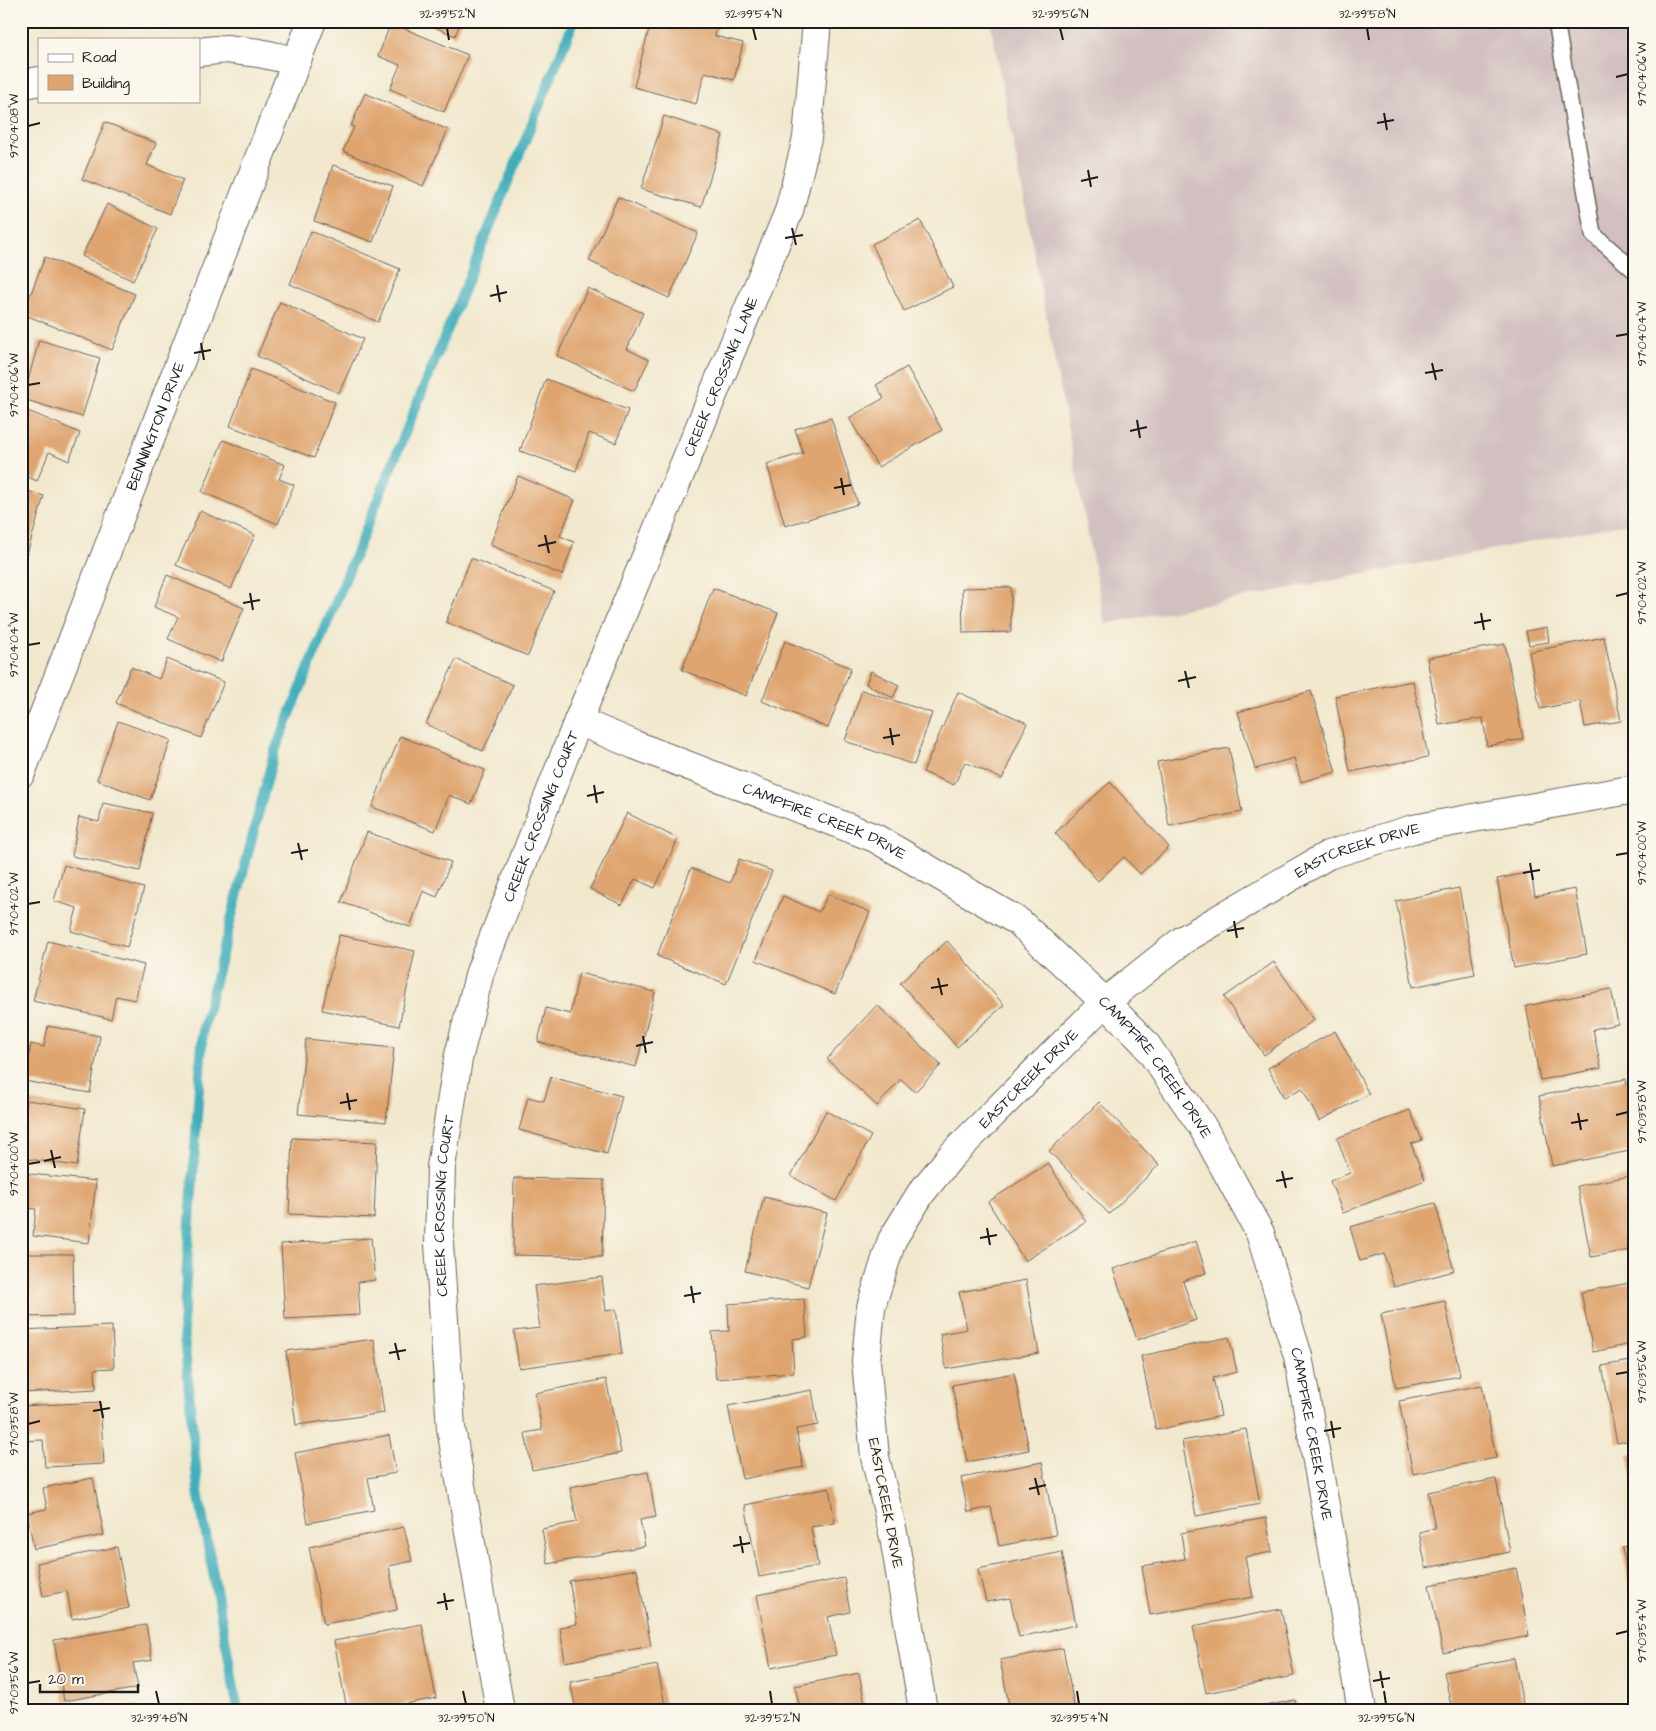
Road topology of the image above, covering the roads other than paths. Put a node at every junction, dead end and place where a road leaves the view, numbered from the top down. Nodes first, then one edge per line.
1 (312, 21) edge
2 (817, 21) edge
3 (1556, 21) edge
4 (200, 52) edge
5 (296, 61) junction
6 (38, 81) edge
7 (21, 85) edge
8 (1635, 271) edge
9 (578, 721) junction
10 (21, 773) edge
11 (1634, 792) edge
12 (1105, 1002) junction
13 (500, 1710) edge
14 (923, 1710) edge
15 (1362, 1710) edge

1 - 5 street, BENNINGTON DRIVE
2 - 9 street, CREEK CROSSING LANE
3 - 8 lane
4 - 5 street
5 - 10 street, BENNINGTON DRIVE
6 - 7 street
9 - 12 street, CAMPFIRE CREEK DRIVE
9 - 13 street, CREEK CROSSING COURT
11 - 12 street, EASTCREEK DRIVE
12 - 14 street, EASTCREEK DRIVE
12 - 15 street, CAMPFIRE CREEK DRIVE

